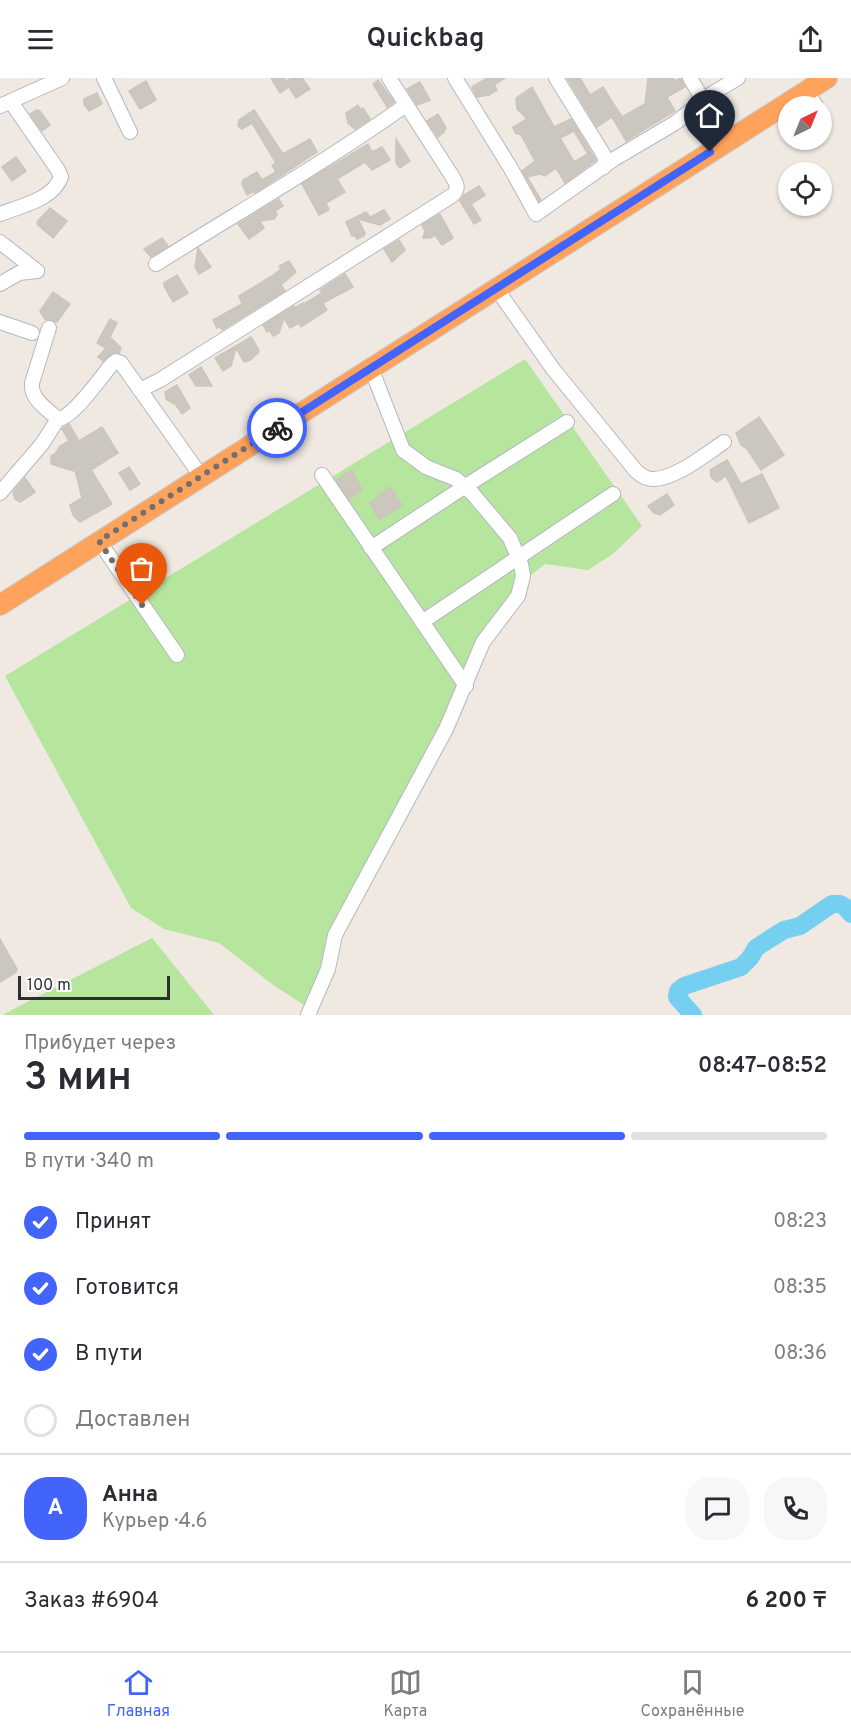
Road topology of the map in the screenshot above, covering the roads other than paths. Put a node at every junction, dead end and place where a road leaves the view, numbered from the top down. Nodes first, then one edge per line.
1 (62, 78) edge
2 (104, 78) edge
3 (389, 78) edge
4 (455, 78) edge
5 (556, 78) edge
6 (690, 78) edge
7 (738, 78) edge
8 (827, 78) edge
9 (813, 96) edge
10 (703, 100) junction
11 (5, 104) edge
12 (406, 105) junction
13 (778, 119) edge
14 (130, 132) dead end
15 (604, 167) junction
16 (0, 214) edge
17 (0, 242) edge
18 (156, 264) dead end
19 (0, 284) edge
20 (496, 288) junction
21 (0, 322) edge
22 (49, 328) dead end
23 (32, 333) dead end
24 (371, 368) junction
25 (140, 390) junction
26 (58, 419) junction
27 (567, 422) dead end
28 (724, 442) dead end
29 (322, 475) dead end
30 (201, 476) junction
31 (464, 487) junction
32 (0, 493) edge
33 (613, 494) dead end
34 (99, 541) junction
35 (371, 548) junction
36 (518, 556) junction
37 (0, 605) edge
38 (422, 622) junction
39 (177, 655) dead end
40 (466, 686) junction
41 (308, 1015) edge

1 - 11 street
2 - 14 street
3 - 12 street
4 - 15 street
5 - 15 street
6 - 10 street
7 - 10 street
8 - 9 highway
10 - 15 street
11 - 16 street
12 - 18 street
12 - 25 street
13 - 20 highway
17 - 19 street
20 - 24 highway
20 - 28 street
21 - 23 street
22 - 26 street
24 - 30 highway
24 - 31 street
25 - 26 street
25 - 30 street
26 - 32 street
27 - 31 street
29 - 35 street
30 - 34 highway
31 - 35 street
31 - 36 street
33 - 36 street
34 - 37 highway
34 - 39 street
35 - 38 street
36 - 38 street
36 - 40 street
38 - 40 street
40 - 41 street

